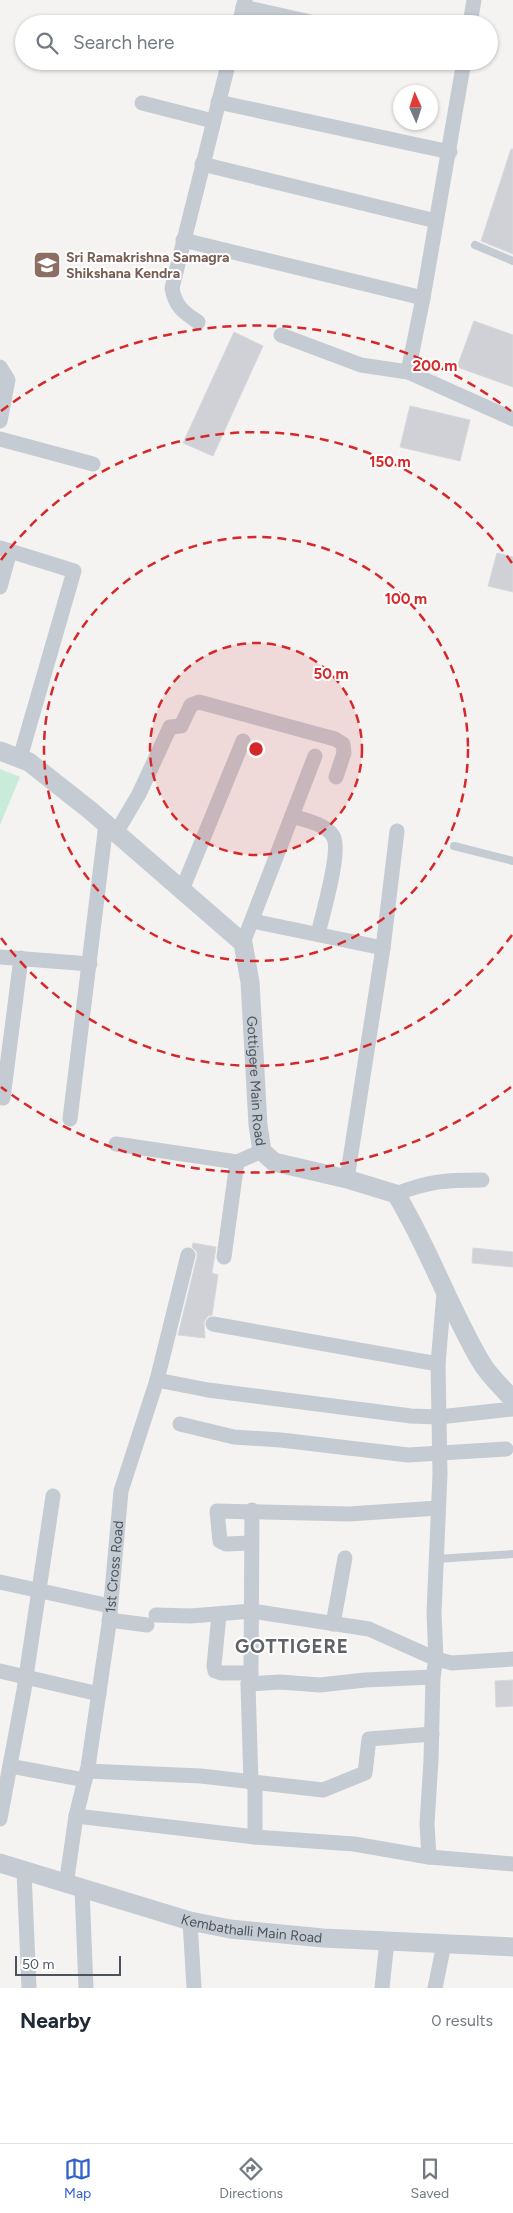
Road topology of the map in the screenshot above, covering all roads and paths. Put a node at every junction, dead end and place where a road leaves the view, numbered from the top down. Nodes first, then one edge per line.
1 (474, 0) edge
2 (244, 4) edge
3 (286, 15) edge
4 (472, 15) edge
5 (227, 70) edge
6 (463, 70) edge
7 (218, 102) junction
8 (142, 104) dead end
9 (213, 121) junction
10 (450, 152) junction
11 (202, 164) junction
12 (436, 221) junction
13 (183, 240) junction
14 (475, 245) dead end
15 (513, 261) edge
16 (423, 298) junction
17 (198, 322) dead end
18 (281, 335) dead end
19 (0, 367) edge
20 (408, 372) junction
21 (513, 419) edge
22 (0, 421) edge
23 (0, 439) edge
24 (92, 464) dead end
25 (5, 550) edge
26 (0, 588) edge
27 (243, 741) dead end
28 (0, 751) edge
29 (315, 756) dead end
30 (20, 758) junction
31 (336, 777) dead end
32 (292, 816) junction
33 (111, 828) junction
34 (397, 831) dead end
35 (454, 846) dead end
36 (513, 861) edge
37 (182, 890) junction
38 (252, 920) junction
39 (318, 934) junction
40 (244, 943) junction
41 (383, 948) junction
42 (0, 957) edge
43 (21, 958) junction
44 (90, 964) junction
45 (3, 1098) dead end
46 (70, 1119) dead end
47 (116, 1144) dead end
48 (262, 1151) junction
49 (237, 1162) junction
50 (347, 1179) junction
51 (482, 1180) dead end
52 (396, 1194) junction
53 (188, 1255) dead end
54 (224, 1257) dead end
55 (444, 1293) junction
56 (213, 1324) dead end
57 (438, 1364) junction
58 (157, 1380) junction
59 (513, 1400) edge
60 (513, 1409) edge
61 (439, 1417) junction
62 (180, 1424) dead end
63 (506, 1449) dead end
64 (440, 1455) junction
65 (53, 1496) dead end
66 (438, 1508) junction
67 (252, 1510) junction
68 (251, 1543) junction
69 (513, 1554) edge
70 (345, 1558) dead end
71 (436, 1559) junction
72 (0, 1582) edge
73 (39, 1590) junction
74 (252, 1611) junction
75 (110, 1613) junction
76 (219, 1615) junction
77 (333, 1624) junction
78 (436, 1659) junction
79 (513, 1659) edge
80 (0, 1671) edge
81 (26, 1677) junction
82 (433, 1677) junction
83 (249, 1679) junction
84 (98, 1694) junction
85 (432, 1734) junction
86 (10, 1766) junction
87 (86, 1775) junction
88 (253, 1783) junction
89 (76, 1816) junction
90 (0, 1819) edge
91 (255, 1837) junction
92 (429, 1857) junction
93 (0, 1863) edge
94 (513, 1864) edge
95 (24, 1871) junction
96 (74, 1887) junction
97 (190, 1921) junction
98 (387, 1941) junction
99 (444, 1944) junction
100 (513, 1947) edge
101 (29, 1988) edge
102 (86, 1988) edge
103 (194, 1988) edge
104 (382, 1988) edge
105 (436, 1988) edge

1 - 4 street
2 - 3 street
5 - 7 street
6 - 10 street
7 - 9 street
7 - 10 street
8 - 9 street
9 - 11 street
10 - 12 street
11 - 12 street
11 - 13 street
12 - 16 street
13 - 16 street
13 - 17 street
14 - 15 lane
16 - 20 street
18 - 20 street
19 - 22 street
20 - 21 street
23 - 24 street
25 - 26 street
25 - 30 street
27 - 37 street
28 - 30 street
29 - 32 street
30 - 33 street
31 - 33 street
32 - 38 street
32 - 39 street
33 - 37 street
33 - 44 street
34 - 41 street
35 - 36 lane
37 - 40 street
38 - 39 street
38 - 40 street
39 - 41 street
40 - 48 street, Gottigere Main Road
41 - 50 street
42 - 43 street
43 - 44 street
43 - 45 street
44 - 46 street
47 - 49 street
48 - 49 street
48 - 50 street, Gottigere Main Road
49 - 54 street
50 - 52 street, Gottigere Main Road
51 - 52 street
52 - 55 street
53 - 58 street, 1st Cross Road
55 - 57 street
55 - 59 street
56 - 57 street
57 - 61 street
58 - 61 street
58 - 75 street, 1st Cross Road
60 - 61 street
61 - 64 street
62 - 64 street
63 - 64 street
64 - 66 street
65 - 73 street
66 - 67 street
66 - 71 street
67 - 68 street
67 - 68 street
68 - 74 street
69 - 71 lane
70 - 77 street
71 - 78 street
72 - 73 street
73 - 75 street
73 - 81 street
74 - 76 street
74 - 77 street
74 - 83 street
75 - 76 street
75 - 84 street, 1st Cross Road
76 - 83 street
77 - 78 street
78 - 79 street
78 - 82 street
80 - 81 street
81 - 84 street
81 - 86 street
82 - 83 street
82 - 85 street
83 - 88 street
84 - 87 street, 1st Cross Road
85 - 88 street
85 - 92 street
86 - 87 street
86 - 90 street
87 - 88 street
87 - 89 street, 1st Cross Road
88 - 91 street
89 - 91 street
89 - 96 street, 1st Cross Road
91 - 92 street
92 - 94 street
93 - 95 street, Kembathalli Main Road
95 - 96 street, Kembathalli Main Road
95 - 101 street
96 - 97 street, Kembathalli Main Road
96 - 102 street, 1st Cross Road
97 - 98 street, Kembathalli Main Road
97 - 103 street
98 - 99 street, Kembathalli Main Road
98 - 104 street
99 - 100 street, Kembathalli Main Road
99 - 105 street

